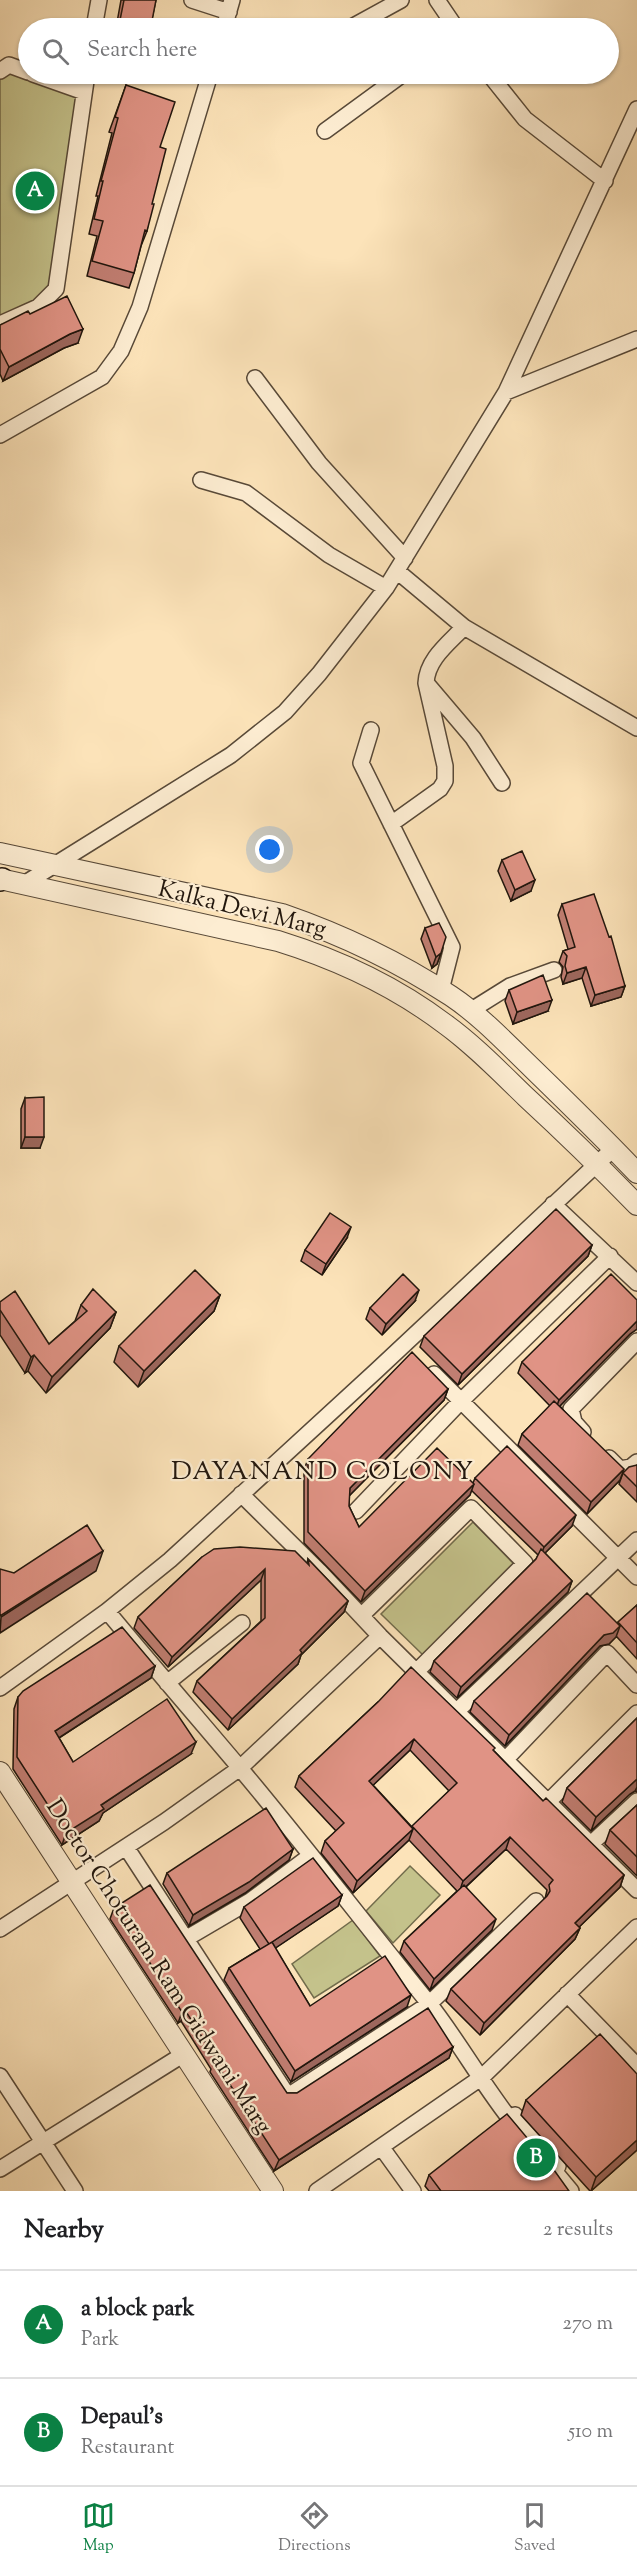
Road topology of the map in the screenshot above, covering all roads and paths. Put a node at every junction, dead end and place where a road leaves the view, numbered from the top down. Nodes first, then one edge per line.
1 (99, 0) edge
2 (192, 0) edge
3 (402, 0) edge
4 (437, 0) edge
5 (230, 6) edge
6 (96, 18) edge
7 (369, 18) edge
8 (449, 18) edge
9 (18, 68) edge
10 (0, 71) edge
11 (61, 84) edge
12 (85, 84) edge
13 (207, 84) edge
14 (389, 84) edge
15 (497, 84) edge
16 (84, 92) junction
17 (637, 109) edge
18 (325, 131) dead end
19 (605, 181) junction
20 (0, 324) edge
21 (637, 339) edge
22 (255, 378) dead end
23 (506, 392) junction
24 (0, 435) edge
25 (201, 480) dead end
26 (401, 564) junction
27 (386, 588) junction
28 (464, 627) junction
29 (426, 682) junction
30 (637, 728) edge
31 (371, 730) dead end
32 (502, 783) dead end
33 (391, 824) junction
34 (0, 853) edge
35 (52, 865) junction
36 (1, 879) edge
37 (24, 884) junction
38 (554, 970) dead end
39 (441, 990) junction
40 (470, 1011) junction
41 (614, 1148) junction
42 (598, 1164) junction
43 (637, 1173) edge
44 (553, 1204) junction
45 (637, 1205) edge
46 (610, 1256) junction
47 (637, 1283) edge
48 (637, 1341) edge
49 (412, 1353) junction
50 (461, 1401) junction
51 (637, 1462) edge
52 (241, 1494) junction
53 (356, 1511) dead end
54 (637, 1540) edge
55 (618, 1557) junction
56 (637, 1577) edge
57 (107, 1611) junction
58 (361, 1616) junction
59 (242, 1623) dead end
60 (380, 1636) junction
61 (417, 1671) junction
62 (167, 1683) junction
63 (637, 1685) edge
64 (0, 1688) edge
65 (458, 1710) junction
66 (637, 1713) edge
67 (506, 1759) junction
68 (240, 1768) junction
69 (0, 1772) edge
70 (549, 1801) junction
71 (637, 1801) edge
72 (592, 1843) junction
73 (126, 1847) junction
74 (310, 1856) junction
75 (72, 1882) junction
76 (637, 1890) edge
77 (536, 1901) dead end
78 (637, 1927) edge
79 (0, 1929) edge
80 (187, 1938) junction
81 (567, 1994) junction
82 (429, 2004) junction
83 (184, 2054) junction
84 (637, 2066) edge
85 (0, 2076) edge
86 (482, 2077) junction
87 (492, 2093) junction
88 (42, 2143) junction
89 (382, 2148) junction
90 (0, 2169) edge
91 (75, 2191) edge
92 (273, 2191) edge
93 (316, 2191) edge
94 (413, 2191) edge
95 (571, 2191) edge
96 (580, 2191) edge

1 - 6 street
2 - 5 street
3 - 7 street
4 - 8 street
9 - 10 street
11 - 16 street
12 - 16 street
13 - 24 street
14 - 18 street
15 - 19 street
16 - 20 street
17 - 19 street
19 - 23 street
21 - 23 street
22 - 26 street
23 - 26 street
25 - 27 street
26 - 27 street
26 - 28 street
27 - 35 street
28 - 29 street
28 - 30 street
29 - 32 street
29 - 33 street
31 - 33 street
33 - 39 street
34 - 35 street, Kalka Devi Marg
35 - 37 street
35 - 39 street, Kalka Devi Marg
36 - 37 street, Kalka Devi Marg
37 - 42 street, Kalka Devi Marg
38 - 40 street
39 - 40 street, Kalka Devi Marg
40 - 41 street, Kalka Devi Marg
41 - 42 street
41 - 43 street, Kalka Devi Marg
42 - 44 street
42 - 45 street, Kalka Devi Marg
44 - 46 street
44 - 49 street
46 - 47 street
46 - 50 street
48 - 51 street
49 - 50 street
49 - 52 street
50 - 53 street
50 - 55 street
52 - 57 street
52 - 58 street
54 - 55 street
55 - 56 street
55 - 65 street
57 - 62 street
57 - 64 street
58 - 60 street
58 - 61 street
59 - 62 street
60 - 61 street
60 - 68 street
61 - 65 street
62 - 68 street
63 - 67 street
65 - 67 street
66 - 70 street
67 - 70 street
68 - 73 street
68 - 74 street
69 - 75 street, Doctor Choturam Ram Gidwani Marg
70 - 72 street
71 - 72 street
72 - 76 street
73 - 75 street
73 - 80 street
74 - 80 street
74 - 82 street
75 - 79 street
75 - 83 street, Doctor Choturam Ram Gidwani Marg
77 - 82 street
78 - 81 street
80 - 82 street
81 - 84 street
81 - 86 street
82 - 86 street
83 - 88 street
83 - 92 street, Doctor Choturam Ram Gidwani Marg
85 - 88 street
86 - 87 street
86 - 89 street
87 - 95 street
87 - 96 street
88 - 90 street
88 - 91 street
89 - 93 street
89 - 94 street

